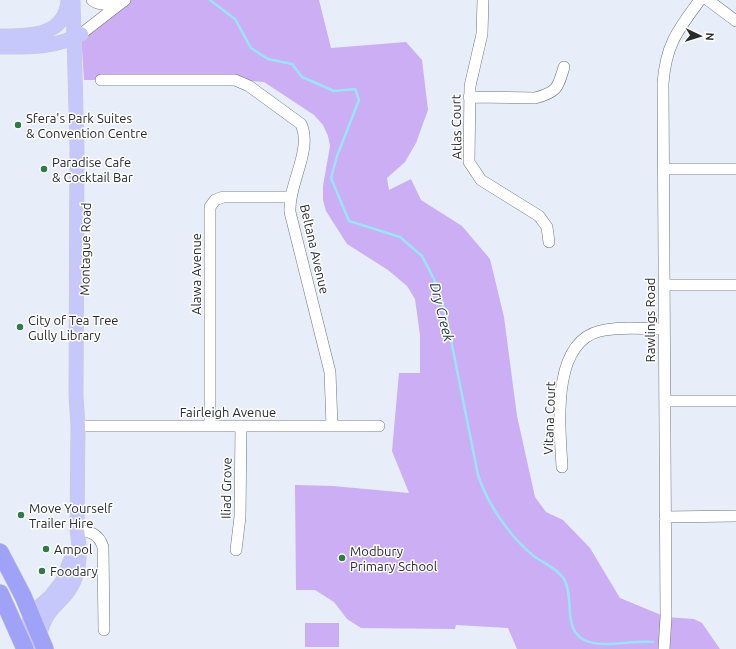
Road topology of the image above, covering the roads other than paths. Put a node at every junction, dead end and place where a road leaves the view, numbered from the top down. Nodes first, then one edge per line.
1 (68, 0) edge
2 (73, 0) edge
3 (80, 0) edge
4 (92, 0) edge
5 (125, 0) edge
6 (483, 0) edge
7 (700, 0) edge
8 (708, 0) edge
9 (115, 2) edge
10 (736, 21) edge
11 (78, 31) junction
12 (0, 37) edge
13 (0, 47) edge
14 (564, 66) dead end
15 (101, 80) dead end
16 (469, 97) junction
17 (664, 169) junction
18 (736, 169) edge
19 (290, 197) junction
20 (549, 242) dead end
21 (736, 285) edge
22 (664, 286) junction
23 (664, 329) junction
24 (736, 401) edge
25 (665, 402) junction
26 (78, 426) junction
27 (210, 426) junction
28 (241, 426) junction
29 (332, 426) junction
30 (379, 426) dead end
31 (562, 467) dead end
32 (736, 516) edge
33 (665, 517) junction
34 (77, 530) junction
35 (236, 550) dead end
36 (0, 552) edge
37 (0, 592) edge
38 (31, 614) junction
39 (104, 630) dead end
40 (39, 644) edge
41 (25, 649) edge
42 (664, 649) edge

1 - 12 main road
2 - 11 main road, Montague Road
3 - 11 main road, Montague Road
4 - 9 street
5 - 11 street
6 - 16 street, Atlas Court
7 - 17 street, Rawlings Road
8 - 10 street
9 - 11 street
11 - 12 main road
11 - 13 main road
11 - 26 main road, Montague Road
14 - 16 street
15 - 19 street, Beltana Avenue
16 - 20 street, Atlas Court
17 - 18 street
17 - 22 street, Rawlings Road
19 - 27 street, Alawa Avenue
19 - 29 street, Beltana Avenue
21 - 22 street
22 - 23 street, Rawlings Road
23 - 25 street, Rawlings Road
23 - 31 street, Vitana Court
24 - 25 street
25 - 33 street, Rawlings Road
26 - 27 street, Fairleigh Avenue
26 - 34 main road, Montague Road
27 - 28 street, Fairleigh Avenue
28 - 29 street, Fairleigh Avenue
28 - 35 street, Iliad Grove
29 - 30 street, Fairleigh Avenue
32 - 33 street
33 - 42 street, Rawlings Road
34 - 38 main road, Montague Road
34 - 39 street
34 - 40 main road, Montague Road
36 - 38 highway
37 - 41 highway
38 - 40 highway

